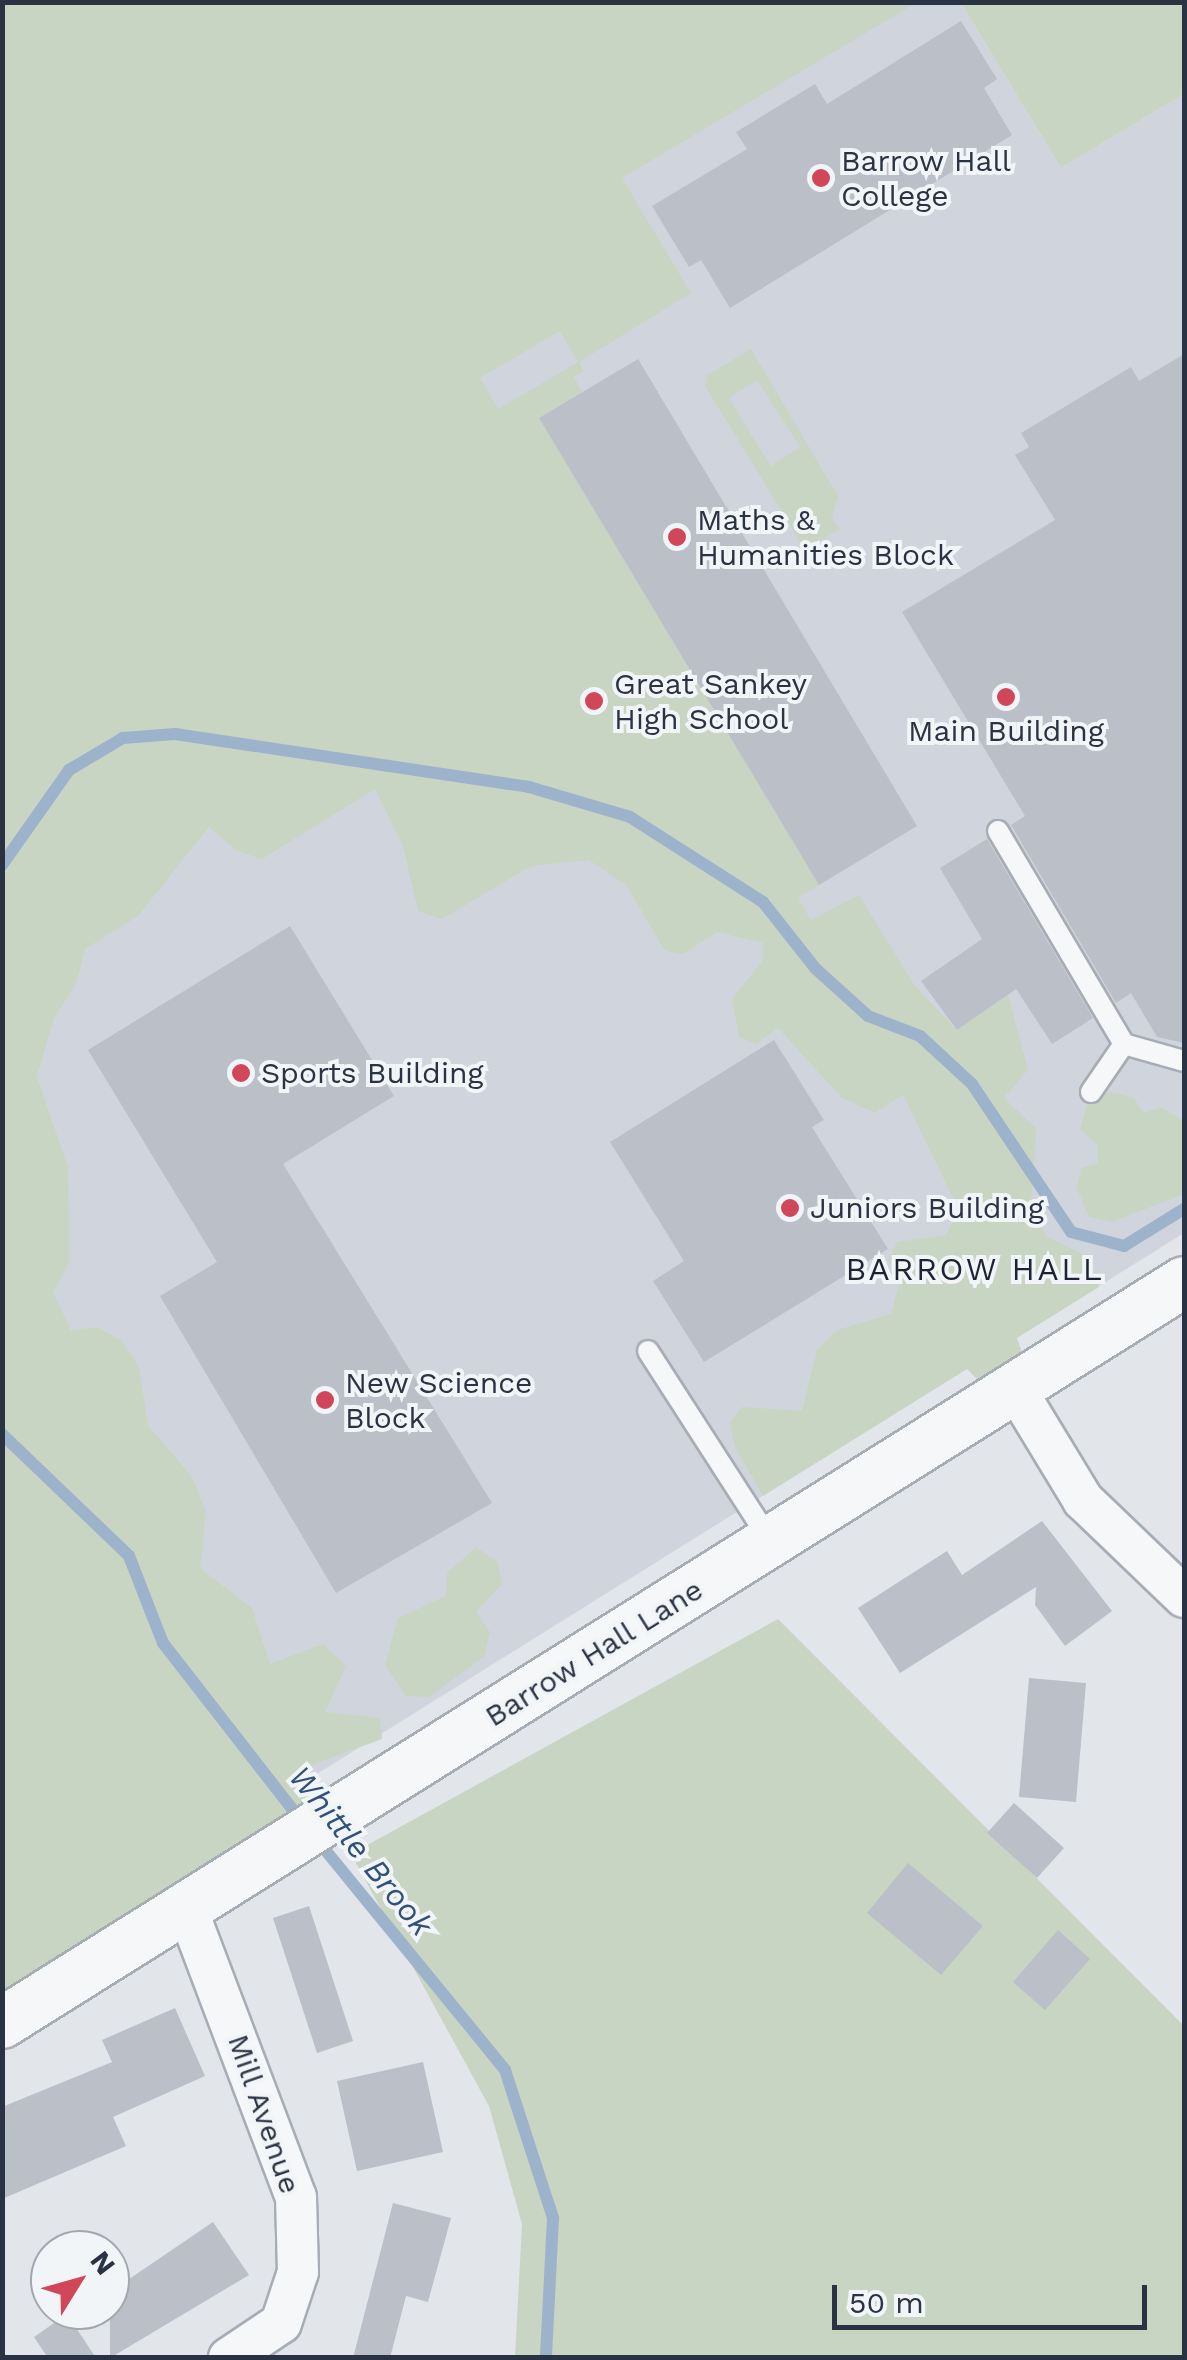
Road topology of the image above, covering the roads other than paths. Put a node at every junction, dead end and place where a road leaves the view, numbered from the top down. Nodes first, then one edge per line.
1 (998, 830) dead end
2 (1124, 1044) junction
3 (1184, 1061) edge
4 (1091, 1092) dead end
5 (1184, 1282) edge
6 (648, 1351) dead end
7 (1015, 1388) junction
8 (771, 1542) junction
9 (1184, 1597) edge
10 (187, 1908) junction
11 (2, 2023) edge
12 (229, 2358) edge

1 - 2 lane
2 - 3 lane
2 - 4 lane
5 - 7 street, Barrow Hall Lane
6 - 8 lane
7 - 8 street, Barrow Hall Lane
7 - 9 street
8 - 10 street, Barrow Hall Lane
10 - 11 street, Barrow Hall Lane
10 - 12 street, Mill Avenue

